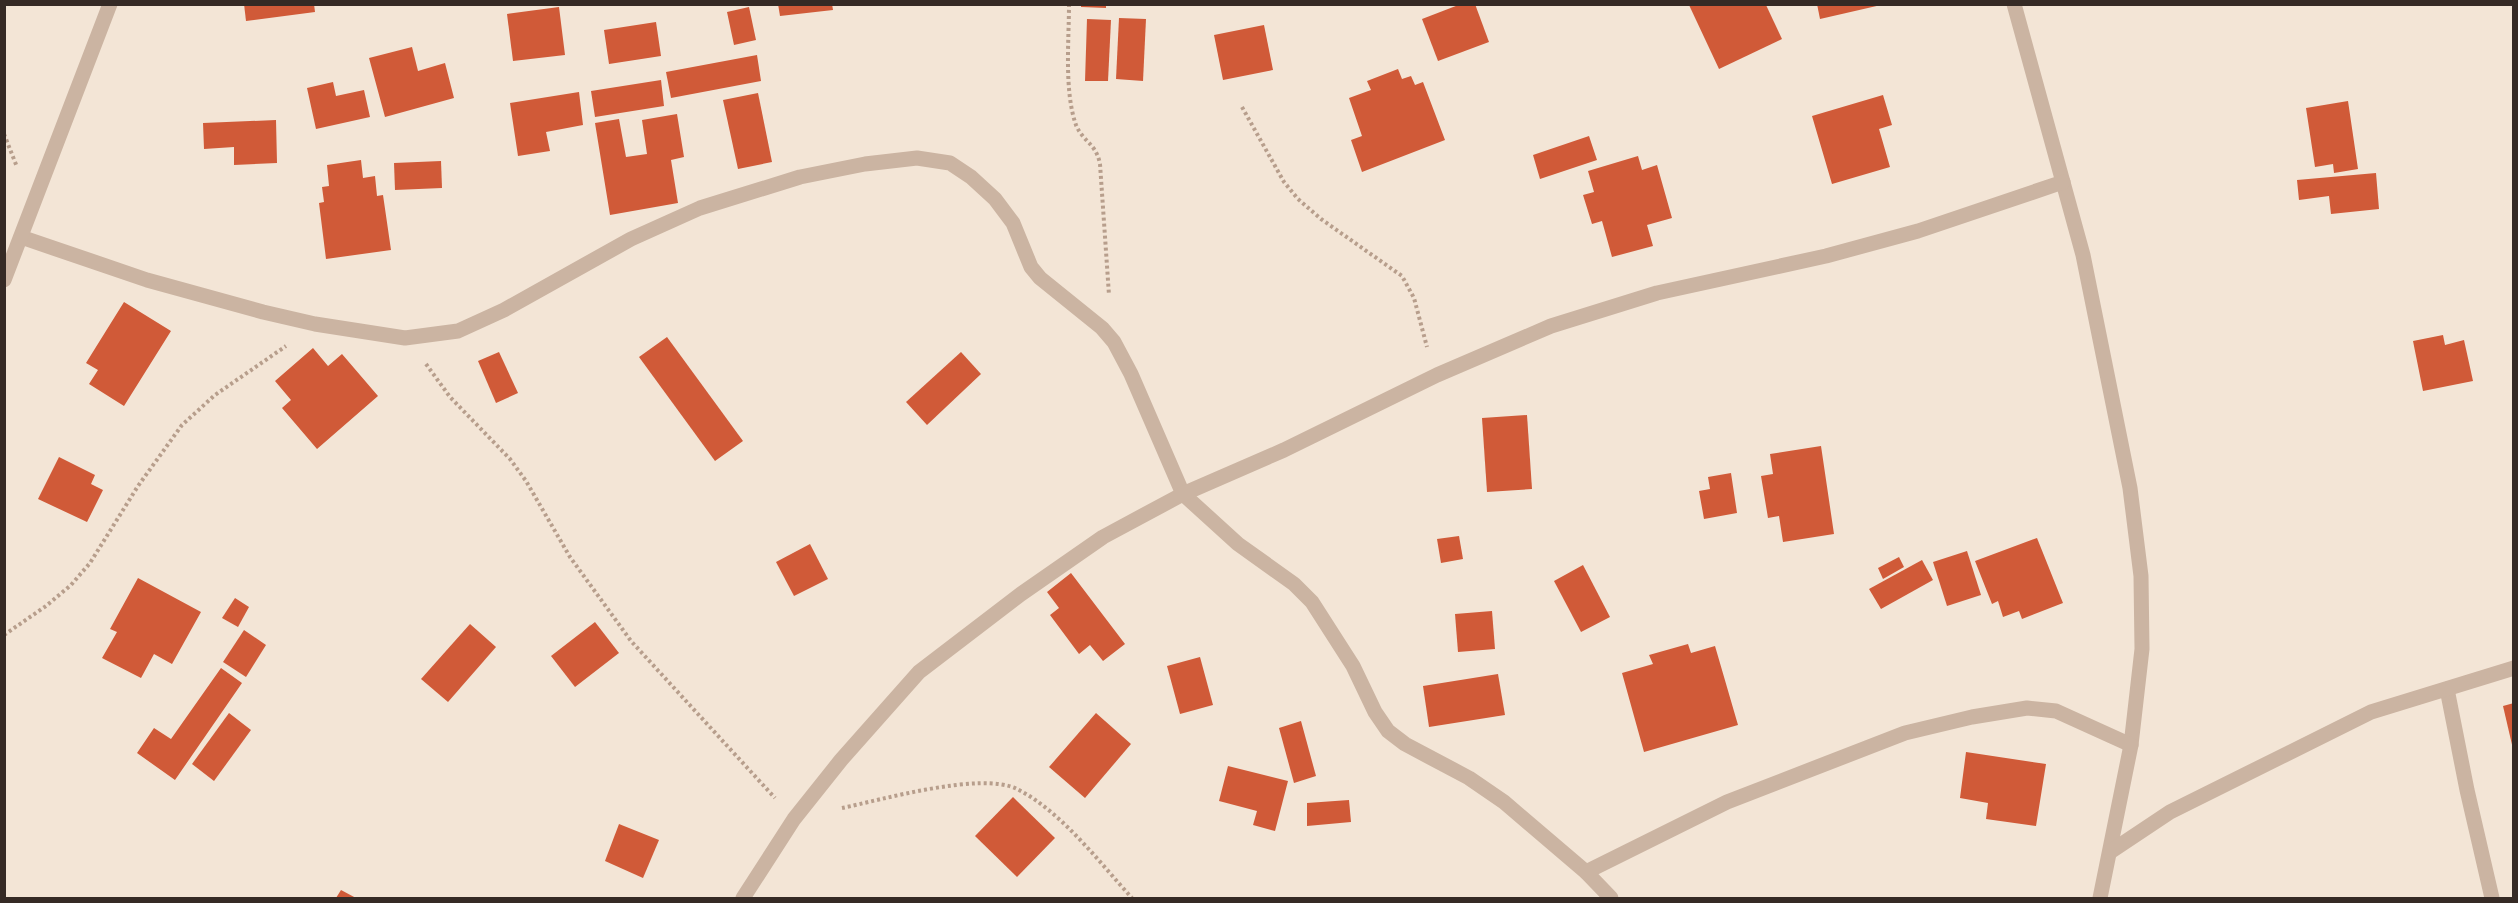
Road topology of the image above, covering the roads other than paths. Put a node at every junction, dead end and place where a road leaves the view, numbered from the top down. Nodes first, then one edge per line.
1 (110, 4) edge
2 (2014, 4) edge
3 (2063, 182) junction
4 (21, 237) junction
5 (4, 280) edge
6 (1183, 494) junction
7 (2514, 668) edge
8 (2447, 689) junction
9 (2131, 745) junction
10 (2110, 852) junction
11 (1586, 872) junction
12 (743, 898) edge
13 (1611, 898) edge
14 (2100, 898) edge
15 (2492, 898) edge

1 - 4 street
2 - 3 street
3 - 6 street
3 - 9 street
4 - 5 street
4 - 6 street
6 - 11 street
6 - 12 street
7 - 8 street
8 - 10 street
8 - 15 street
9 - 10 street
9 - 11 street
10 - 14 street
11 - 13 street

